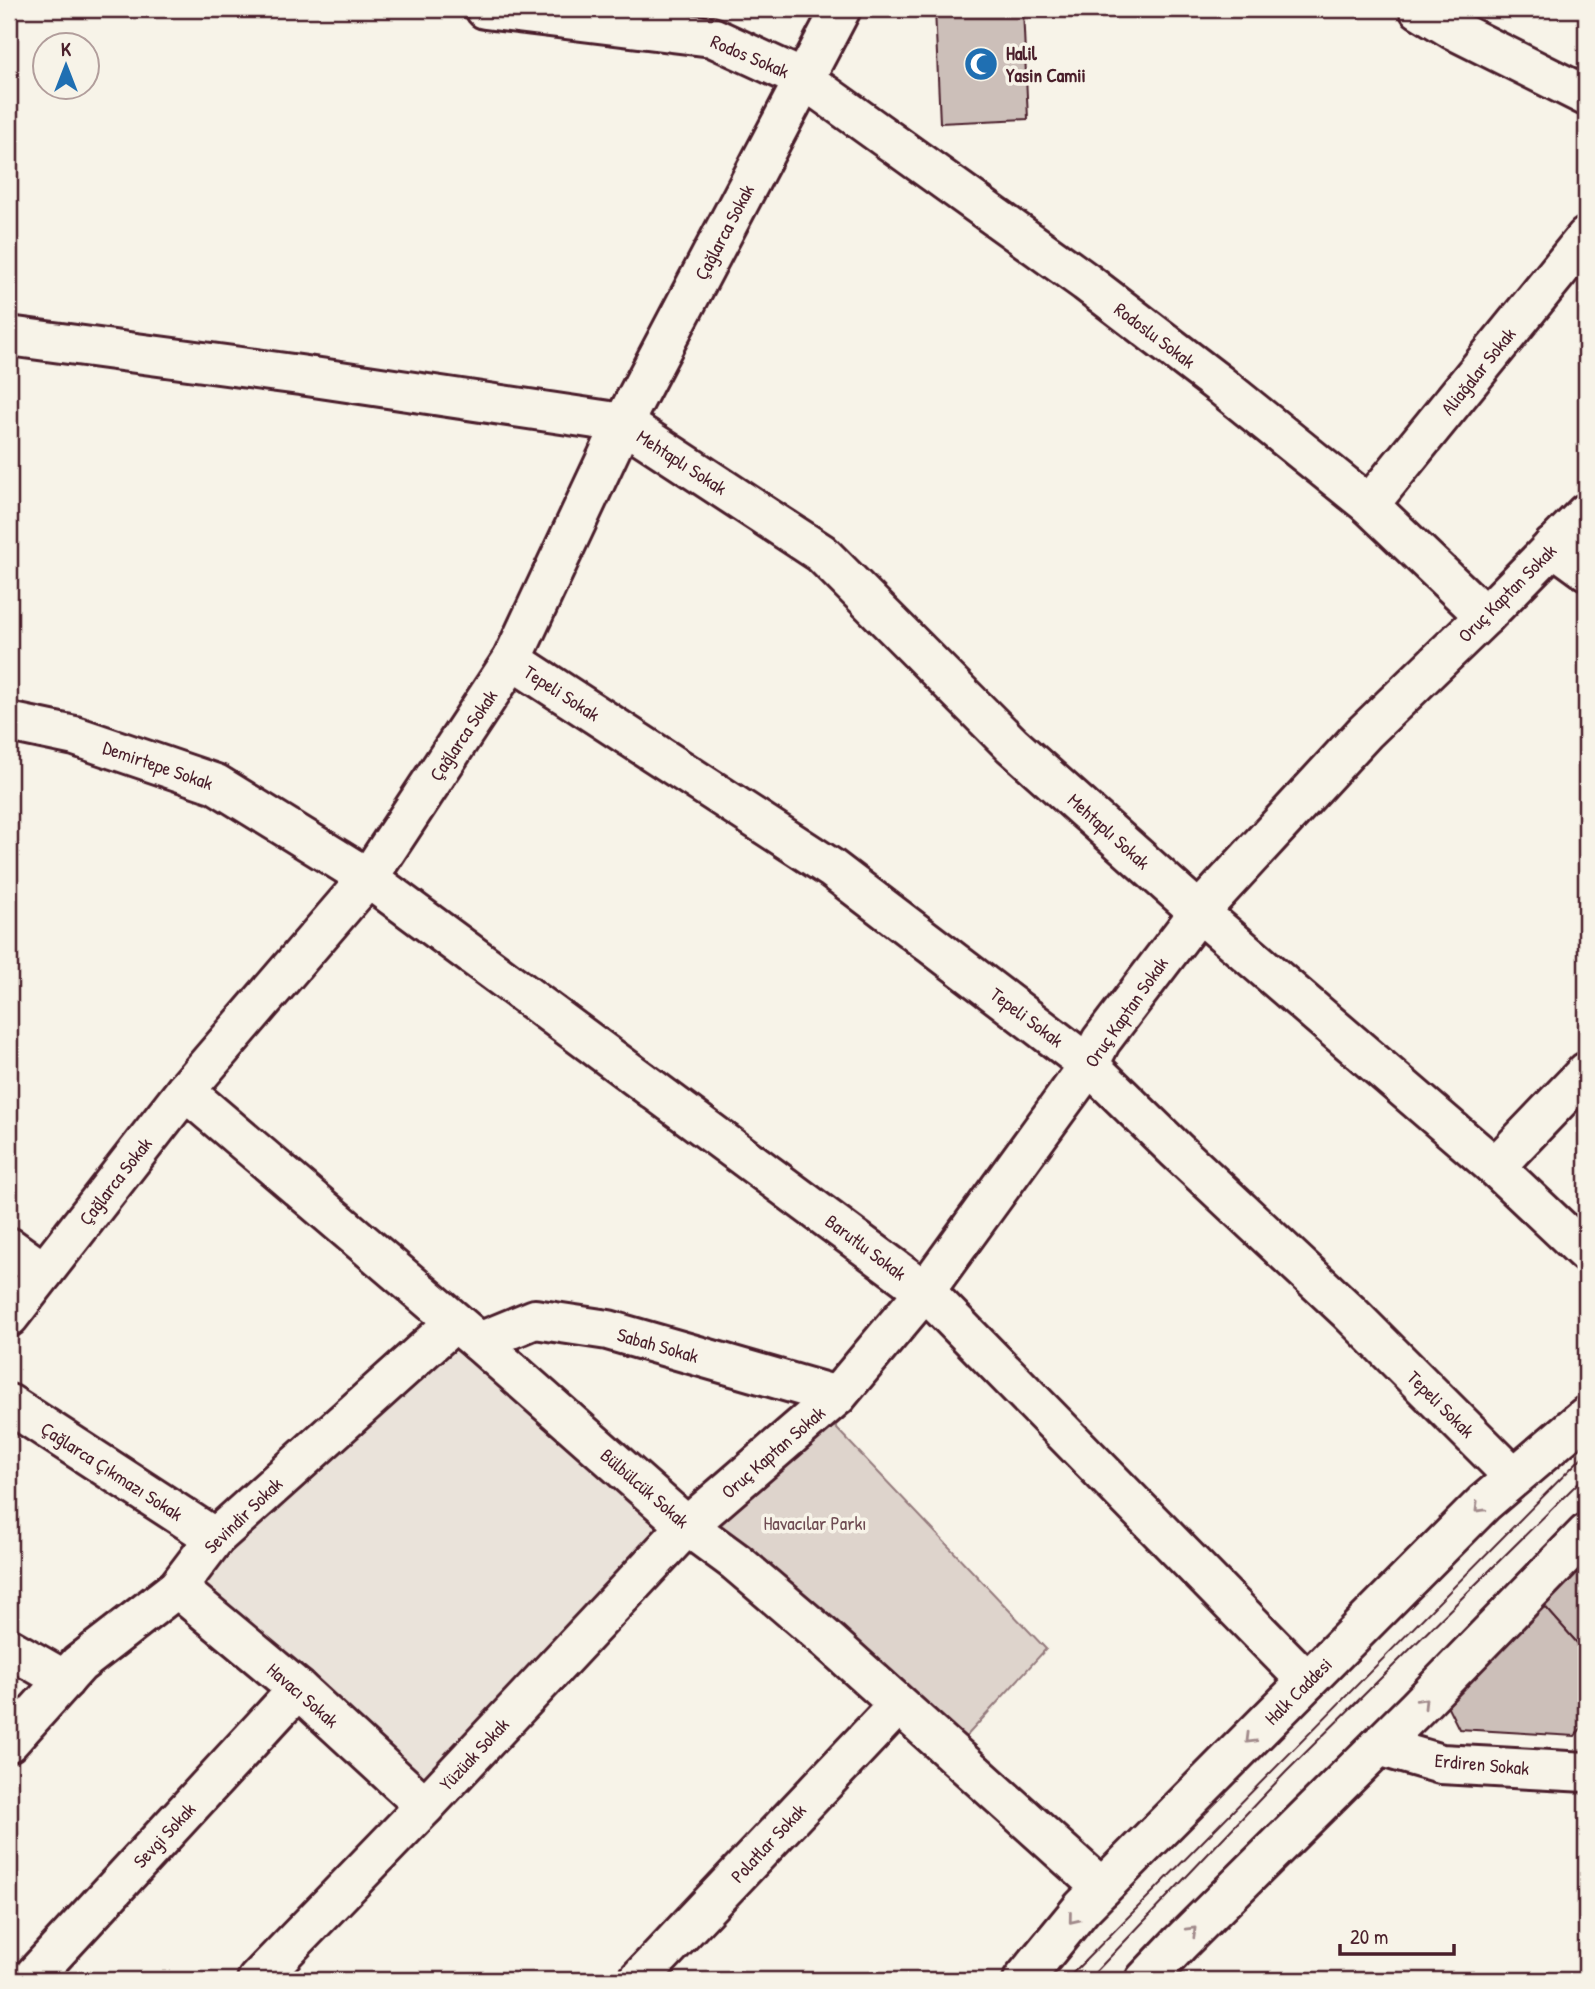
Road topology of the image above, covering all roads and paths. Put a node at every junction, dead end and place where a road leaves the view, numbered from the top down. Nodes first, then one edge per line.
1 (485, 9) edge
2 (841, 9) edge
3 (1419, 9) edge
4 (715, 23) edge
5 (805, 80) junction
6 (1586, 96) edge
7 (1586, 237) edge
8 (9, 336) edge
9 (623, 423) junction
10 (1369, 505) junction
11 (1586, 513) edge
12 (1553, 546) junction
13 (1586, 570) edge
14 (1485, 616) junction
15 (512, 660) junction
16 (9, 722) edge
17 (368, 878) junction
18 (1199, 912) junction
19 (1089, 1065) junction
20 (1586, 1072) edge
21 (185, 1091) junction
22 (1495, 1167) junction
23 (9, 1247) edge
24 (1586, 1253) edge
25 (44, 1272) junction
26 (925, 1291) junction
27 (9, 1317) edge
28 (467, 1332) junction
29 (837, 1396) junction
30 (9, 1404) edge
31 (1586, 1416) edge
32 (1513, 1476) junction
33 (687, 1526) junction
34 (1586, 1534) edge
35 (215, 1538) junction
36 (177, 1588) junction
37 (9, 1648) edge
38 (65, 1680) junction
39 (1307, 1681) junction
40 (298, 1689) junction
41 (898, 1705) junction
42 (9, 1742) edge
43 (1379, 1746) junction
44 (1586, 1772) edge
45 (425, 1806) junction
46 (1102, 1888) junction
47 (30, 1980) edge
48 (257, 1980) edge
49 (638, 1980) edge
50 (1023, 1980) edge
51 (1145, 1980) edge

1 - 4 street, Rodos Sokak
2 - 5 street, Çağlarca Sokak
3 - 6 street
4 - 5 street, Rodos Sokak
5 - 9 street, Çağlarca Sokak
5 - 10 street, Rodoslu Sokak
7 - 10 street, Aliağalar Sokak
8 - 9 street
9 - 15 street, Çağlarca Sokak
9 - 18 street, Mehtaplı Sokak
10 - 14 street, Rodoslu Sokak
11 - 12 street, Oruç Kaptan Sokak
12 - 13 street
12 - 14 street, Oruç Kaptan Sokak
14 - 18 street, Oruç Kaptan Sokak
15 - 17 street, Çağlarca Sokak
15 - 19 street, Tepeli Sokak
16 - 17 street, Demirtepe Sokak
17 - 21 street, Çağlarca Sokak
17 - 26 street, Barutlu Sokak
18 - 19 street, Oruç Kaptan Sokak
18 - 22 street, Mehtaplı Sokak
19 - 26 street, Oruç Kaptan Sokak
19 - 32 street, Tepeli Sokak
20 - 22 street
21 - 25 street, Çağlarca Sokak
21 - 28 street, Bülbülcük Sokak
22 - 24 street, Mehtaplı Sokak
23 - 25 street
25 - 27 street, Çağlarca Sokak
26 - 29 street, Oruç Kaptan Sokak
26 - 39 street, Barutlu Sokak
28 - 29 street, Sabah Sokak
28 - 33 street, Bülbülcük Sokak
28 - 35 street, Sevindir Sokak
29 - 33 street, Oruç Kaptan Sokak
30 - 35 street, Çağlarca Çıkmazı Sokak
31 - 32 street, Halk Caddesi
32 -> 39 street, Halk Caddesi
33 - 41 street, Bülbülcük Sokak
33 - 45 street, Yüzüak Sokak
43 -> 34 street
35 - 36 street, Sevindir Sokak
36 - 38 street, Sevindir Sokak
36 - 40 street, Havacı Sokak
37 - 38 street
38 - 42 street, Sevindir Sokak
39 -> 46 street, Halk Caddesi
40 - 45 street, Havacı Sokak
40 - 47 street, Sevgi Sokak
41 - 46 street, Bülbülcük Sokak
41 - 49 street, Polatlar Sokak
43 - 44 street, Erdiren Sokak
51 -> 43 street
45 - 48 street, Yüzüak Sokak
46 -> 50 street, Halk Caddesi

